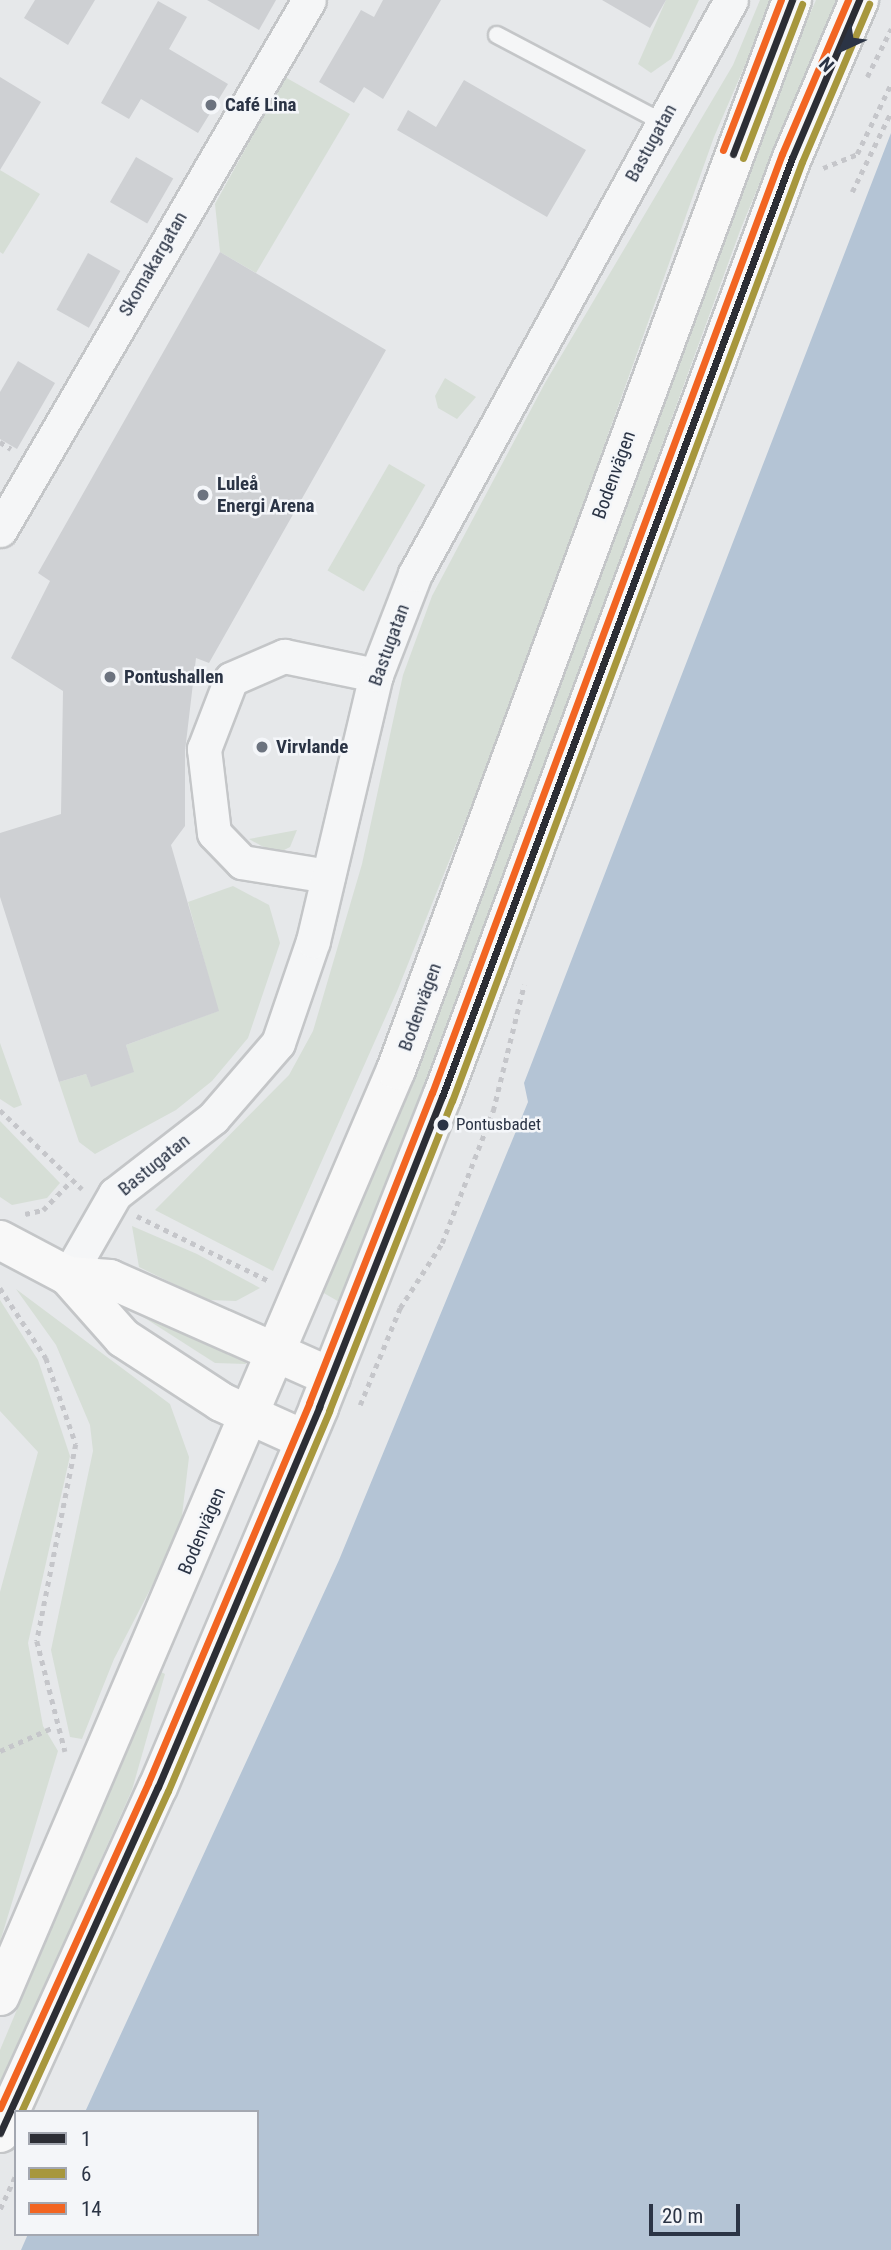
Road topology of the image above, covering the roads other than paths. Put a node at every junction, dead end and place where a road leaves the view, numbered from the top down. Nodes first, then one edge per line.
1 (309, 0) edge
2 (731, 0) edge
3 (792, 0) edge
4 (859, 0) edge
5 (497, 35) dead end
6 (662, 122) junction
7 (0, 530) edge
8 (376, 675) junction
9 (328, 876) junction
10 (9, 1226) edge
11 (68, 1276) junction
12 (278, 1353) junction
13 (331, 1377) junction
14 (251, 1417) junction
15 (305, 1440) junction
16 (0, 1996) edge
17 (0, 2133) edge

1 - 7 street, Skomakargatan
2 - 6 street, Bastugatan
3 - 12 main road, Bodenvägen
4 - 13 main road
5 - 6 lane
6 - 8 street, Bastugatan
8 - 9 street, Bastugatan
8 - 9 street
9 - 11 street, Bastugatan
10 - 11 main road
11 - 12 main road
11 - 14 main road
12 - 13 main road
12 - 14 main road, Bodenvägen
13 - 15 main road
14 - 15 main road
14 - 16 main road, Bodenvägen
15 - 17 main road

